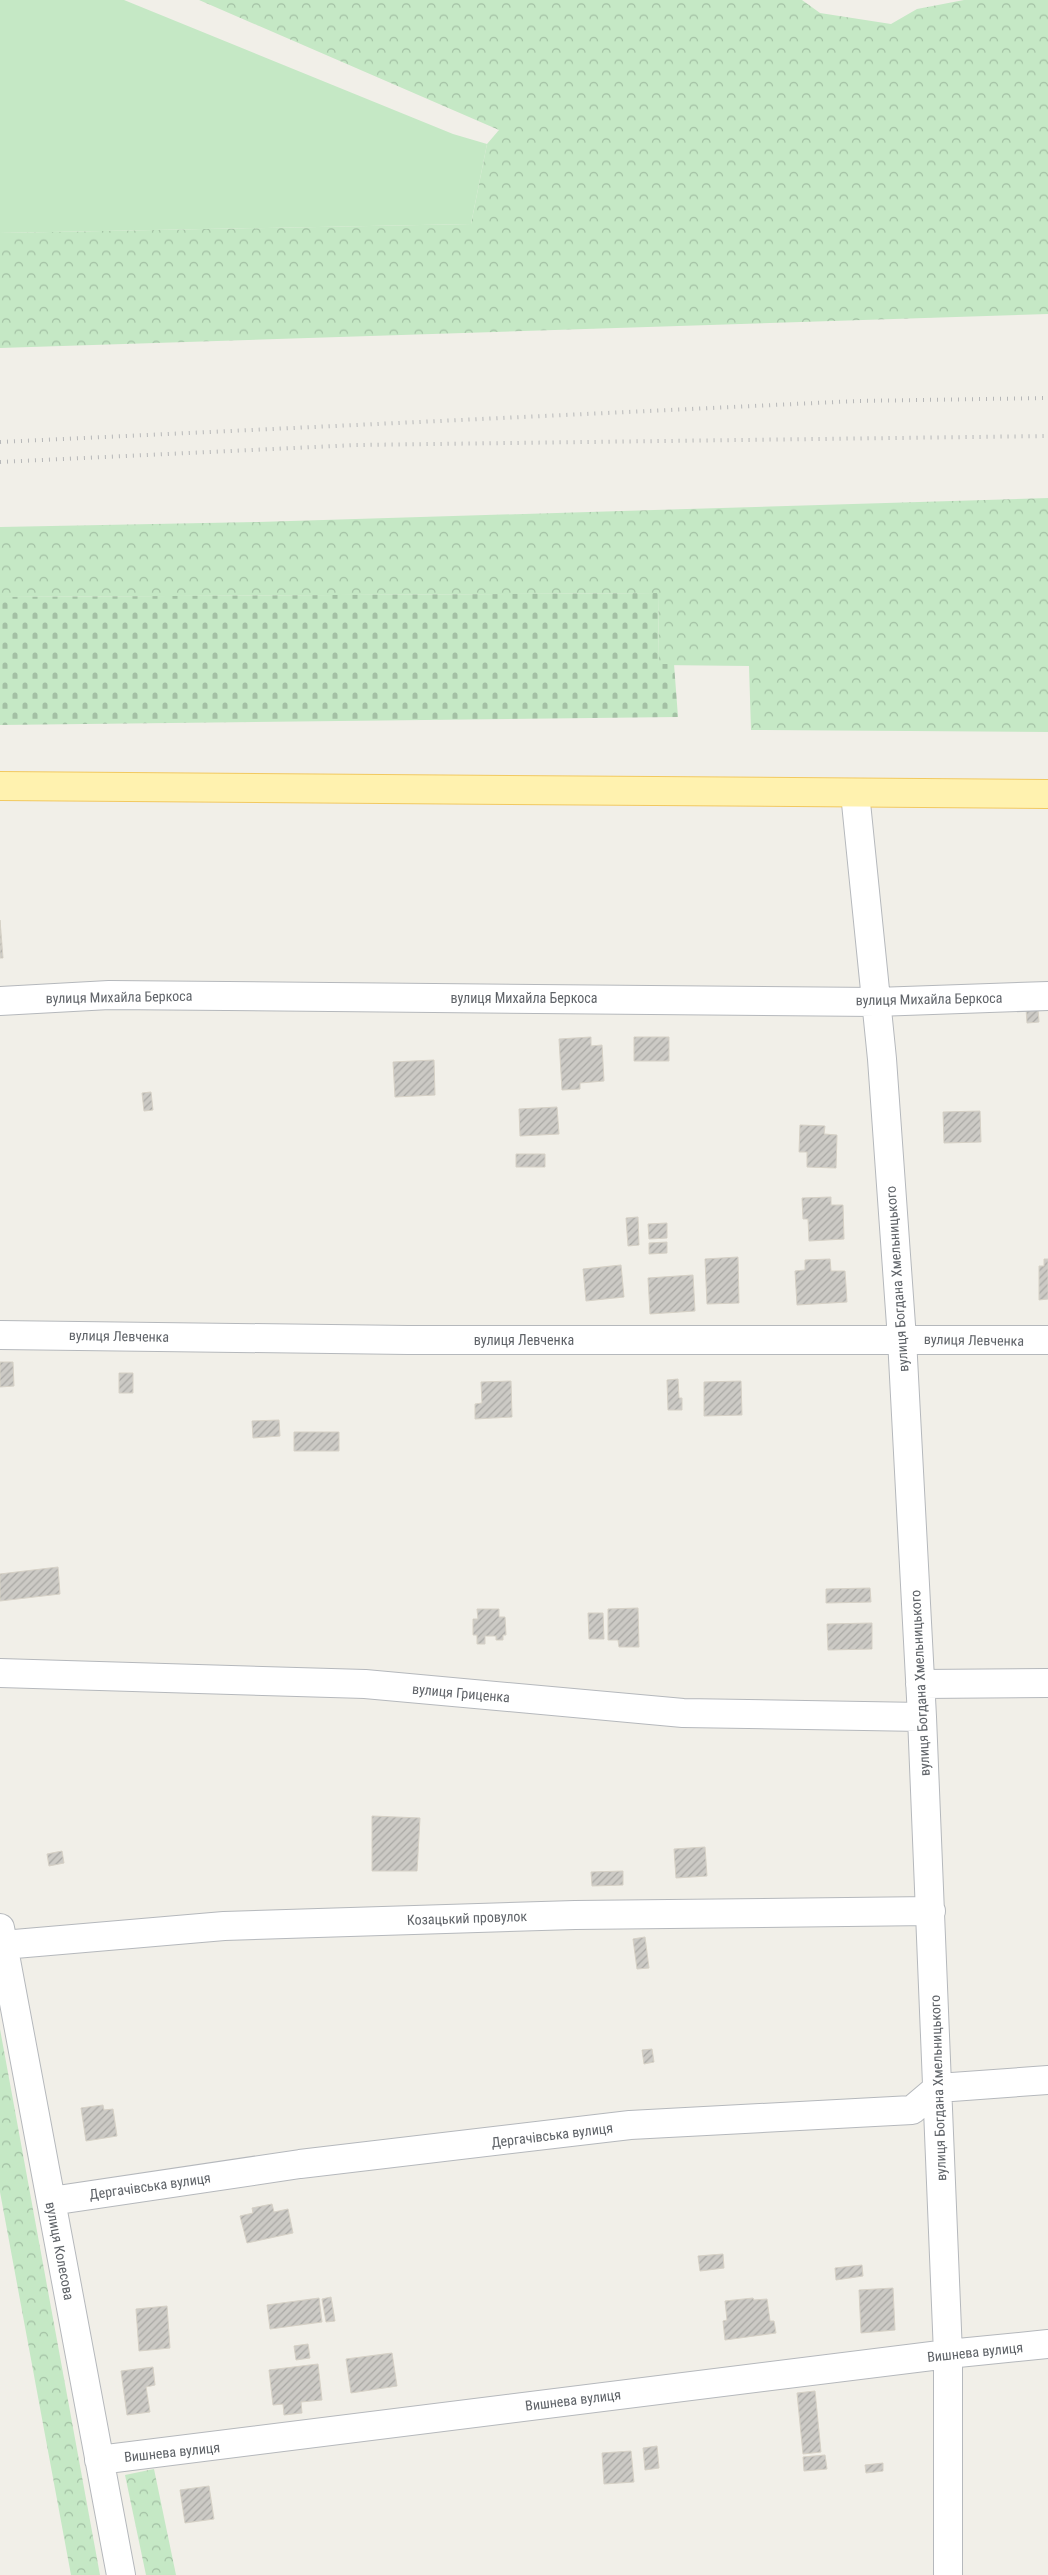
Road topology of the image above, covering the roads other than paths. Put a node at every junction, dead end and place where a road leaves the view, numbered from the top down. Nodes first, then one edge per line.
1 (0, 786) edge
2 (855, 793) junction
3 (1048, 794) edge
4 (1048, 996) edge
5 (0, 1001) edge
6 (876, 1002) junction
7 (0, 1335) edge
8 (902, 1339) junction
9 (1048, 1340) edge
10 (0, 1673) edge
11 (1048, 1683) edge
12 (920, 1684) junction
13 (922, 1717) junction
14 (931, 1911) junction
15 (2, 1936) edge
16 (1048, 2080) edge
17 (938, 2088) junction
18 (51, 2201) junction
19 (1048, 2344) edge
20 (948, 2354) junction
21 (99, 2460) junction
22 (121, 2575) edge
23 (948, 2575) edge

1 - 2 main road
2 - 3 main road
2 - 6 street, вулиця Богдана Хмельницького
4 - 6 street, вулиця Михайла Беркоса
5 - 6 street, вулиця Михайла Беркоса
6 - 8 street, вулиця Богдана Хмельницького
7 - 8 street, вулиця Левченка
8 - 9 street, вулиця Левченка
8 - 12 street, вулиця Богдана Хмельницького
10 - 13 street, вулиця Гриценка
11 - 12 street
12 - 13 street, вулиця Богдана Хмельницького
13 - 14 street, вулиця Богдана Хмельницького
14 - 15 street, Козацький провулок
14 - 17 street, вулиця Богдана Хмельницького
15 - 18 street, вулиця Колесова
16 - 17 street
17 - 18 street, Дергачівська вулиця
17 - 20 street, вулиця Богдана Хмельницького
18 - 21 street, вулиця Колесова
19 - 20 street, Вишнева вулиця
20 - 21 street, Вишнева вулиця
20 - 23 street, вулиця Богдана Хмельницького
21 - 22 street, вулиця Колесова

